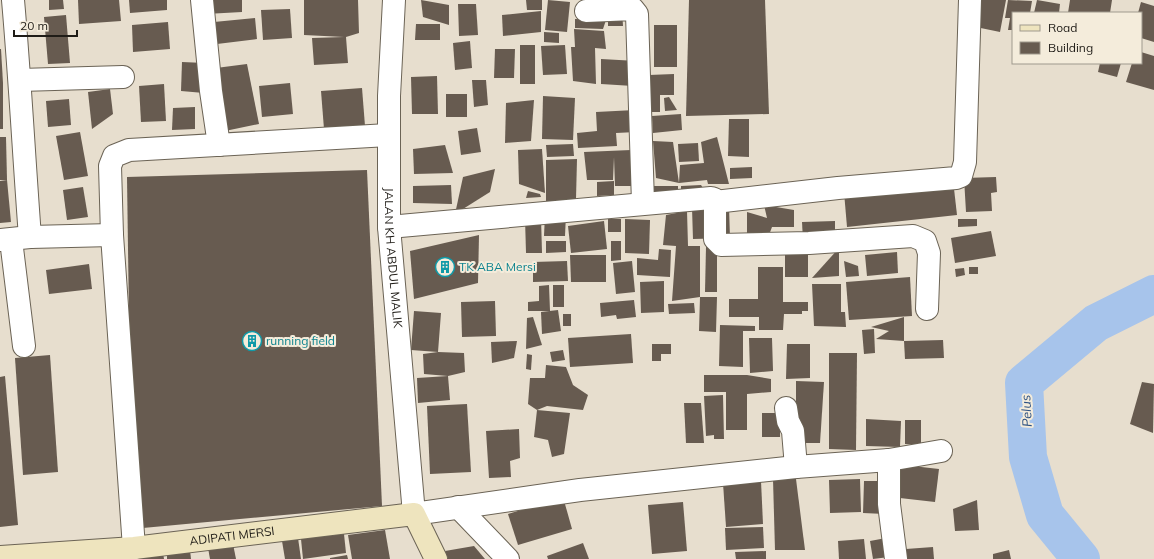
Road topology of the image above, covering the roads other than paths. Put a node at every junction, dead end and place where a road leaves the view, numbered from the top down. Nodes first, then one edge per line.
1 (13, 0) edge
2 (202, 0) edge
3 (394, 0) edge
4 (970, 0) edge
5 (586, 11) dead end
6 (123, 77) dead end
7 (20, 80) junction
8 (375, 136) junction
9 (219, 145) junction
10 (715, 202) junction
11 (643, 203) junction
12 (389, 227) junction
13 (112, 235) junction
14 (14, 239) edge
15 (927, 309) dead end
16 (24, 346) dead end
17 (786, 408) dead end
18 (941, 451) dead end
19 (889, 460) junction
20 (796, 467) junction
21 (458, 507) junction
22 (408, 515) junction
23 (134, 548) junction
24 (0, 557) edge
25 (436, 559) edge
26 (508, 559) edge
27 (896, 559) edge

1 - 7 street
2 - 9 street
3 - 8 street, JALAN KH ABDUL MALIK
4 - 10 street
5 - 11 street
6 - 7 street
7 - 14 street
8 - 9 street
8 - 12 street, JALAN KH ABDUL MALIK
9 - 13 street
10 - 11 street
10 - 15 street
11 - 12 street
12 - 22 street, JALAN KH ABDUL MALIK
13 - 14 street
13 - 23 street
14 - 16 street
17 - 20 street
18 - 19 street
19 - 20 street
19 - 27 street
20 - 21 street
21 - 22 street
21 - 26 street
22 - 23 street, ADIPATI MERSI
22 - 25 street
23 - 24 street, ADIPATI MERSI

